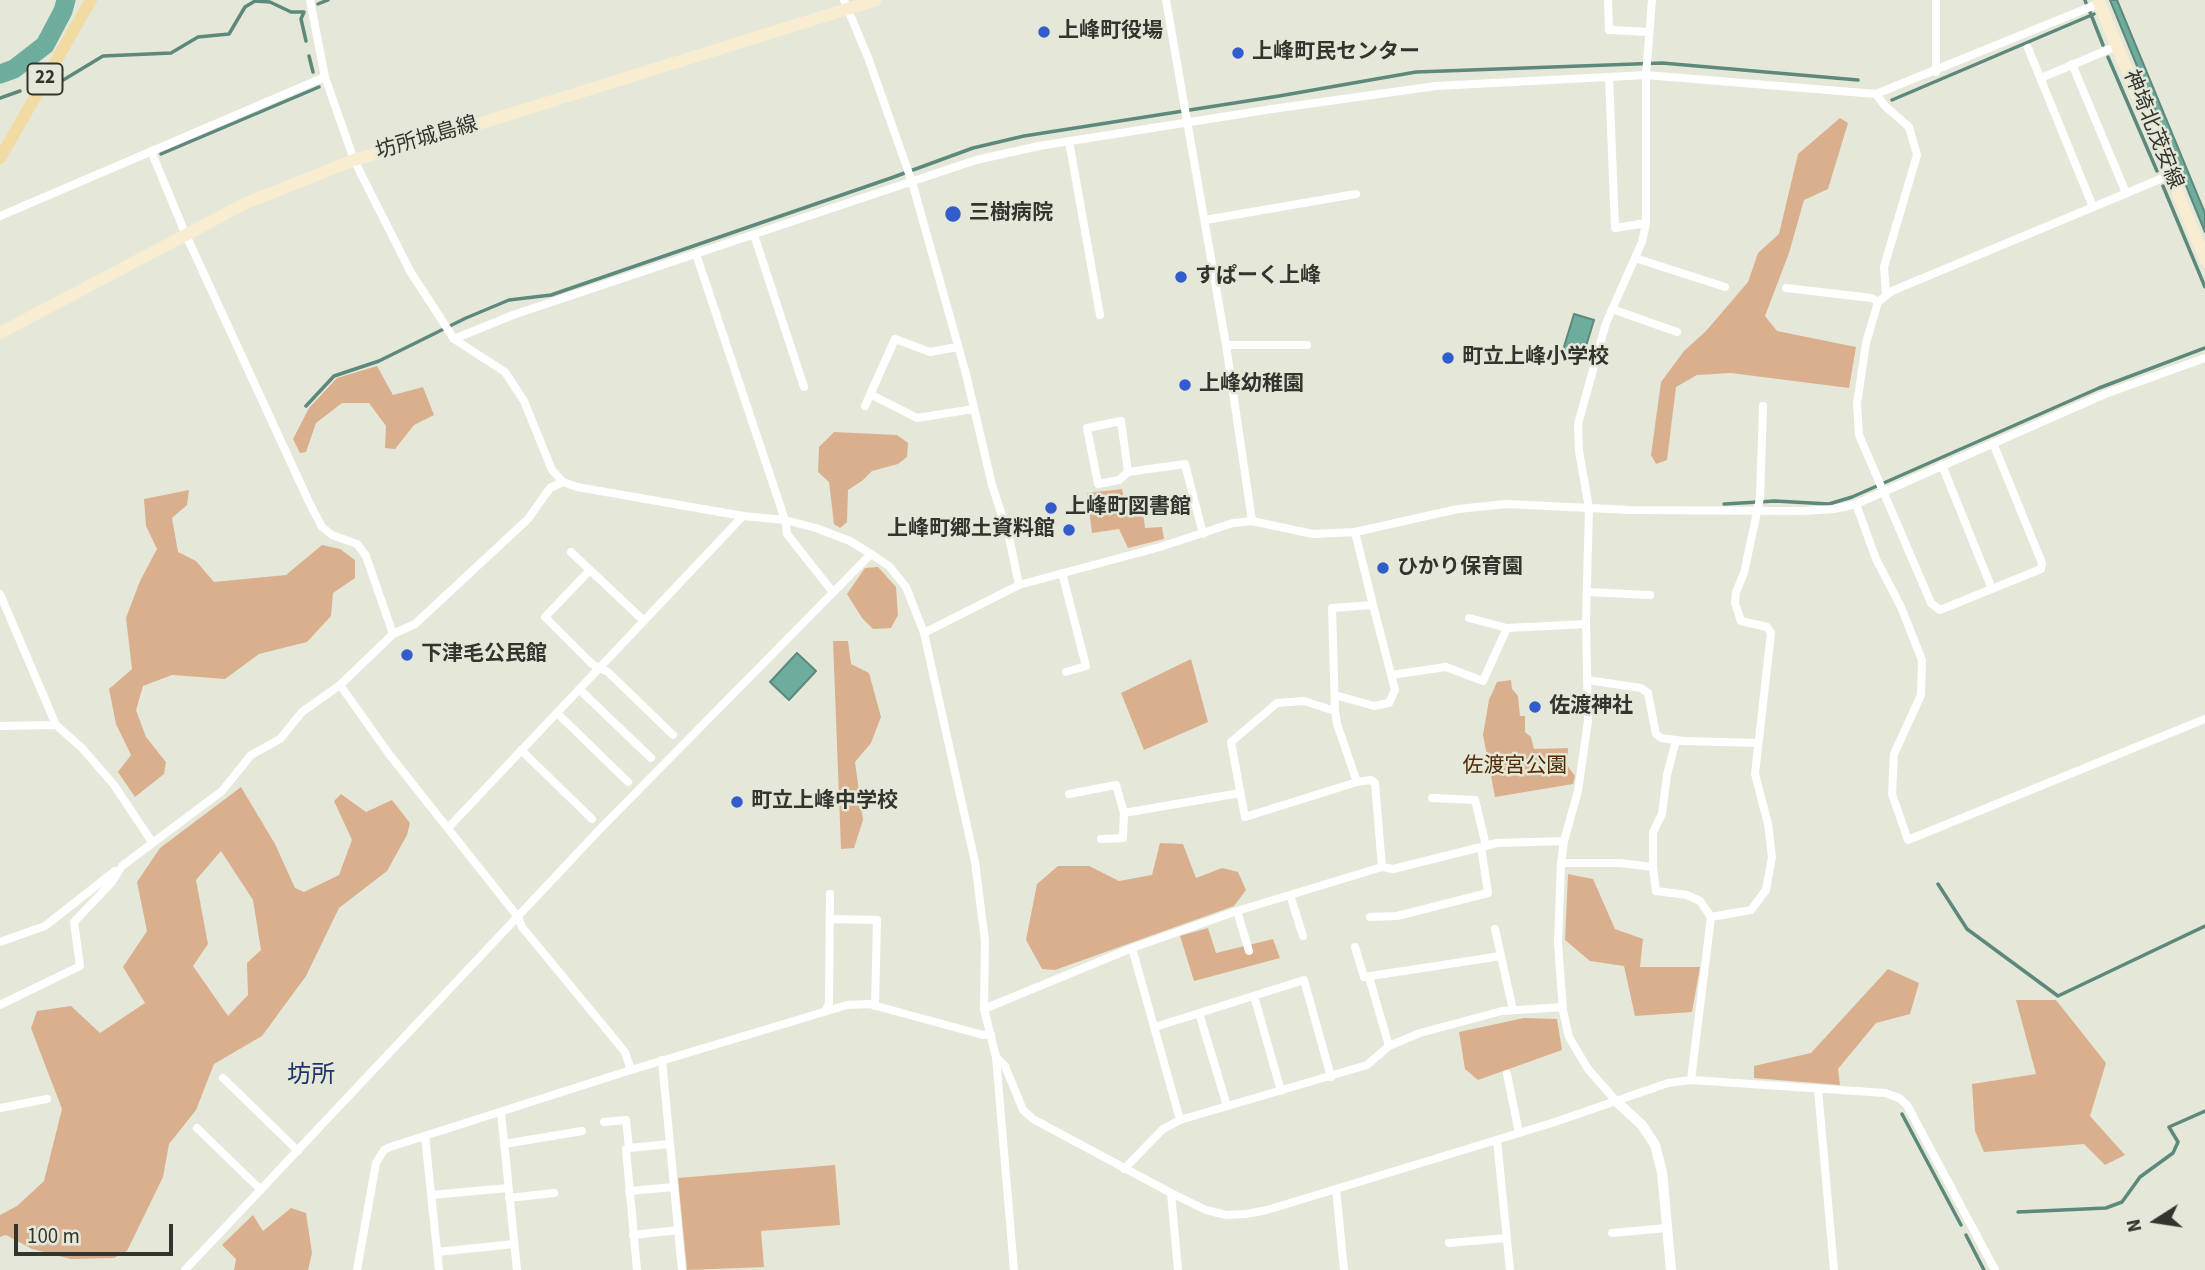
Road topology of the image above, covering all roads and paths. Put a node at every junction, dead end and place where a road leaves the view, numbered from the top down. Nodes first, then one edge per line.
1 (91, 0) edge
2 (310, 0) edge
3 (876, 0) edge
4 (1166, 0) edge
5 (1608, 0) edge
6 (1652, 0) edge
7 (1936, 0) edge
8 (2099, 2) edge
9 (846, 4) edge
10 (1649, 32) junction
11 (2117, 46) junction
12 (2028, 48) dead end
13 (2072, 64) junction
14 (1936, 72) junction
15 (1646, 75) junction
16 (325, 77) junction
17 (1609, 77) junction
18 (2040, 78) junction
19 (1876, 94) junction
20 (1187, 115) junction
21 (1069, 141) junction
22 (151, 151) junction
23 (0, 158) edge
24 (354, 160) junction
25 (2170, 174) junction
26 (912, 182) junction
27 (2126, 193) junction
28 (1356, 194) dead end
29 (2094, 207) junction
30 (0, 216) edge
31 (1205, 220) junction
32 (1646, 223) junction
33 (754, 234) junction
34 (186, 235) junction
35 (696, 254) junction
36 (1635, 258) junction
37 (2205, 259) edge
38 (1725, 287) dead end
39 (1786, 288) dead end
40 (1886, 294) junction
41 (1878, 302) junction
42 (1612, 309) junction
43 (1100, 315) dead end
44 (1677, 332) dead end
45 (0, 333) edge
46 (454, 339) junction
47 (1226, 345) junction
48 (1307, 345) dead end
49 (957, 347) junction
50 (2205, 358) edge
51 (804, 387) dead end
52 (872, 395) junction
53 (865, 406) dead end
54 (1763, 406) dead end
55 (974, 409) junction
56 (1993, 443) junction
57 (1942, 466) junction
58 (1128, 472) junction
59 (563, 482) junction
60 (1884, 491) junction
61 (1856, 504) junction
62 (1589, 508) junction
63 (1757, 511) junction
64 (743, 516) junction
65 (785, 520) junction
66 (1252, 521) junction
67 (1355, 532) junction
68 (1203, 534) junction
69 (571, 552) dead end
70 (871, 554) junction
71 (590, 570) junction
72 (1062, 573) junction
73 (1019, 585) junction
74 (1992, 589) junction
75 (832, 591) junction
76 (1587, 592) junction
77 (0, 594) edge
78 (1650, 595) dead end
79 (1373, 605) junction
80 (1469, 618) dead end
81 (643, 621) junction
82 (1586, 624) junction
83 (1507, 628) junction
84 (925, 633) junction
85 (393, 634) junction
86 (599, 668) junction
87 (1066, 672) dead end
88 (1391, 675) junction
89 (1587, 680) junction
90 (340, 685) junction
91 (579, 689) junction
92 (1335, 695) junction
93 (1335, 711) junction
94 (557, 713) junction
95 (2205, 719) edge
96 (56, 725) junction
97 (0, 726) edge
98 (673, 735) dead end
99 (1676, 740) junction
100 (1758, 743) junction
101 (521, 751) junction
102 (651, 758) dead end
103 (628, 782) dead end
104 (1356, 782) junction
105 (1240, 793) junction
106 (1069, 794) dead end
107 (1432, 798) dead end
108 (1124, 814) junction
109 (592, 818) dead end
110 (448, 828) junction
111 (1101, 839) dead end
112 (1564, 841) junction
113 (152, 842) junction
114 (1483, 846) junction
115 (1561, 863) junction
116 (122, 866) junction
117 (1382, 867) junction
118 (1653, 867) junction
119 (830, 894) dead end
120 (1290, 895) junction
121 (1237, 911) junction
122 (517, 917) junction
123 (1370, 917) dead end
124 (1711, 917) junction
125 (830, 919) junction
126 (1495, 929) dead end
127 (1303, 936) dead end
128 (0, 942) edge
129 (1355, 947) dead end
130 (1132, 948) junction
131 (1249, 951) dead end
132 (1501, 956) junction
133 (1369, 976) junction
134 (1254, 996) junction
135 (0, 1005) edge
136 (875, 1006) junction
137 (1563, 1007) junction
138 (984, 1009) junction
139 (826, 1010) junction
140 (1513, 1010) junction
141 (1199, 1013) junction
142 (1156, 1027) junction
143 (991, 1034) junction
144 (1389, 1046) junction
145 (996, 1057) junction
146 (662, 1060) junction
147 (631, 1070) junction
148 (1507, 1074) dead end
149 (1331, 1077) junction
150 (223, 1078) dead end
151 (1691, 1080) junction
152 (1818, 1089) junction
153 (1280, 1091) junction
154 (47, 1099) dead end
155 (1617, 1102) junction
156 (1227, 1106) junction
157 (0, 1108) edge
158 (501, 1111) junction
159 (1180, 1120) junction
160 (604, 1122) dead end
161 (197, 1128) dead end
162 (582, 1131) dead end
163 (1519, 1133) junction
164 (425, 1136) junction
165 (1497, 1140) junction
166 (504, 1144) junction
167 (670, 1144) junction
168 (629, 1148) junction
169 (298, 1151) junction
170 (1124, 1169) junction
171 (674, 1186) junction
172 (508, 1188) junction
173 (1335, 1189) junction
174 (261, 1190) junction
175 (629, 1191) junction
176 (554, 1193) dead end
177 (1171, 1193) junction
178 (431, 1195) junction
179 (509, 1198) junction
180 (1667, 1228) junction
181 (678, 1230) junction
182 (1612, 1233) dead end
183 (634, 1235) junction
184 (1507, 1238) junction
185 (1449, 1243) dead end
186 (514, 1244) junction
187 (437, 1252) junction
188 (185, 1270) edge
189 (357, 1270) edge
190 (439, 1270) edge
191 (517, 1270) edge
192 (637, 1270) edge
193 (682, 1270) edge
194 (1014, 1270) edge
195 (1178, 1270) edge
196 (1344, 1270) edge
197 (1510, 1270) edge
198 (1671, 1270) edge
199 (1834, 1270) edge
200 (1995, 1270) edge

1 - 23 main road, 22
2 - 16 street
3 - 9 main road, 坊所城島線
4 - 20 street
5 - 10 street
6 - 10 street
7 - 14 street
8 - 11 main road, 神埼北茂安線
8 - 14 street
9 - 24 main road, 坊所城島線
9 - 26 street
10 - 15 street
11 - 13 street
11 - 25 main road, 神埼北茂安線
12 - 18 street
13 - 18 street
13 - 27 street
14 - 19 street
15 - 17 street
15 - 19 street
15 - 32 street
16 - 22 street
16 - 24 street
17 - 20 street
17 - 32 street
18 - 29 street
19 - 40 street
20 - 21 street
20 - 31 street
21 - 26 street
21 - 43 street
22 - 30 street
22 - 34 street
24 - 34 main road, 坊所城島線
24 - 46 street
25 - 27 street
25 - 37 main road, 神埼北茂安線
26 - 33 street
26 - 49 street
27 - 29 street
28 - 31 street
29 - 40 street
31 - 47 street
32 - 36 street
33 - 35 street
33 - 51 street
34 - 45 main road, 坊所城島線
34 - 85 street
35 - 46 street
35 - 65 street
36 - 38 street
36 - 42 street
39 - 41 street
40 - 41 street
41 - 60 street
42 - 44 street
42 - 62 street
46 - 59 street
47 - 48 street
47 - 66 street
49 - 52 street
49 - 55 street
50 - 56 street
52 - 53 street
52 - 55 street
54 - 63 street
55 - 73 street
56 - 57 street
56 - 74 street
57 - 60 street
57 - 74 street
58 - 58 street
58 - 68 street
59 - 64 street
59 - 85 street
60 - 61 street
60 - 74 street
61 - 63 street
61 - 95 street
62 - 63 street
62 - 67 street
62 - 76 street
63 - 100 street
64 - 65 street
64 - 81 street
65 - 70 street
65 - 75 street
66 - 67 street
66 - 68 street
67 - 79 street
68 - 72 street
69 - 71 street
70 - 75 street
70 - 84 street
71 - 81 street
71 - 86 street
72 - 73 street
72 - 87 street
73 - 84 street
75 - 122 street
76 - 78 street
76 - 82 street
77 - 96 street
79 - 88 street
79 - 92 street
80 - 83 street
81 - 86 street
82 - 83 street
82 - 89 street
83 - 88 street
84 - 138 street
85 - 90 street
86 - 91 street
86 - 98 street
88 - 92 street
89 - 99 street
89 - 112 street
90 - 110 street
90 - 113 street
91 - 94 street
91 - 102 street
92 - 93 street
93 - 104 street
93 - 105 street
94 - 101 street
94 - 103 street
96 - 97 street
96 - 113 street
99 - 100 street
99 - 118 street
100 - 124 street
101 - 109 street
101 - 110 street
104 - 105 street
104 - 117 street
105 - 108 street
106 - 108 street
107 - 114 street
108 - 111 street
110 - 122 street
112 - 114 street
112 - 115 street
113 - 116 street
114 - 117 street
114 - 123 street
115 - 118 street
115 - 137 street
116 - 128 street
116 - 135 street
117 - 120 street
118 - 124 street
119 - 125 street
120 - 121 street
120 - 127 street
121 - 130 street
121 - 131 street
122 - 147 street
122 - 169 street
124 - 151 street
125 - 136 street
125 - 139 street
126 - 132 street
129 - 133 street
130 - 138 street
130 - 142 street
132 - 133 street
132 - 140 street
133 - 144 street
134 - 141 street
134 - 149 street
134 - 153 street
136 - 139 street
136 - 143 street
137 - 140 street
137 - 155 street
138 - 143 street
139 - 146 street
140 - 144 street
141 - 142 street
141 - 156 street
142 - 159 street
143 - 145 street
144 - 149 street
145 - 170 street
145 - 194 street
146 - 147 street
146 - 167 street
147 - 158 street
148 - 163 street
149 - 153 street
150 - 169 street
151 - 152 street
151 - 155 street
152 - 199 street
152 - 200 street
153 - 156 street
154 - 157 street
155 - 163 street
155 - 180 street
156 - 159 street
158 - 164 street
158 - 166 street
159 - 170 street
160 - 168 street
161 - 174 street
162 - 166 street
163 - 165 street
164 - 178 street
164 - 189 street
165 - 173 street
165 - 184 street
166 - 172 street
167 - 168 street
167 - 171 street
168 - 175 street
169 - 174 street
170 - 177 street
171 - 175 street
171 - 181 street
172 - 178 street
172 - 179 street
173 - 177 street
173 - 196 street
174 - 188 street
175 - 183 street
176 - 179 street
177 - 195 street
178 - 187 street
179 - 186 street
180 - 182 street
180 - 198 street
181 - 183 street
181 - 193 street
183 - 192 street
184 - 185 street
184 - 197 street
186 - 187 street
186 - 191 street
187 - 190 street

